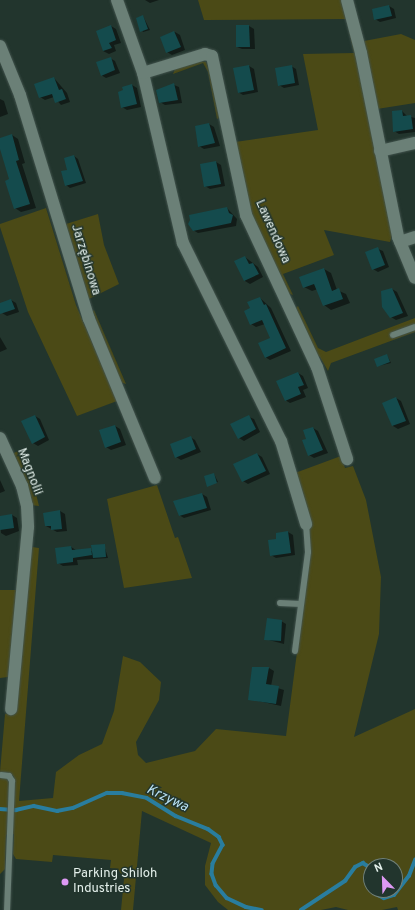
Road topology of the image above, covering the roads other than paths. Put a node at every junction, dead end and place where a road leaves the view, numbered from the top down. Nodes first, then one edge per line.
1 (117, 0) edge
2 (347, 0) edge
3 (0, 46) edge
4 (143, 73) junction
5 (415, 143) edge
6 (380, 151) junction
7 (415, 237) edge
8 (400, 242) junction
9 (415, 278) edge
10 (415, 327) edge
11 (393, 335) dead end
12 (0, 438) edge
13 (346, 459) dead end
14 (155, 478) dead end
15 (306, 524) joint
16 (280, 603) dead end
17 (301, 604) junction
18 (295, 651) dead end
19 (11, 709) dead end
20 (1, 775) dead end
21 (0, 880) edge
22 (8, 881) junction
23 (7, 910) edge

1 - 4 street
2 - 6 street
3 - 14 street, Jarzębinowa
4 - 13 street, Lawendowa
4 - 15 street
5 - 6 street
6 - 8 street
7 - 8 street
8 - 9 street
10 - 11 lane
12 - 19 street, Magnolii
15 - 17 lane
16 - 17 lane
17 - 18 lane
20 - 22 lane
21 - 22 lane
22 - 23 lane

